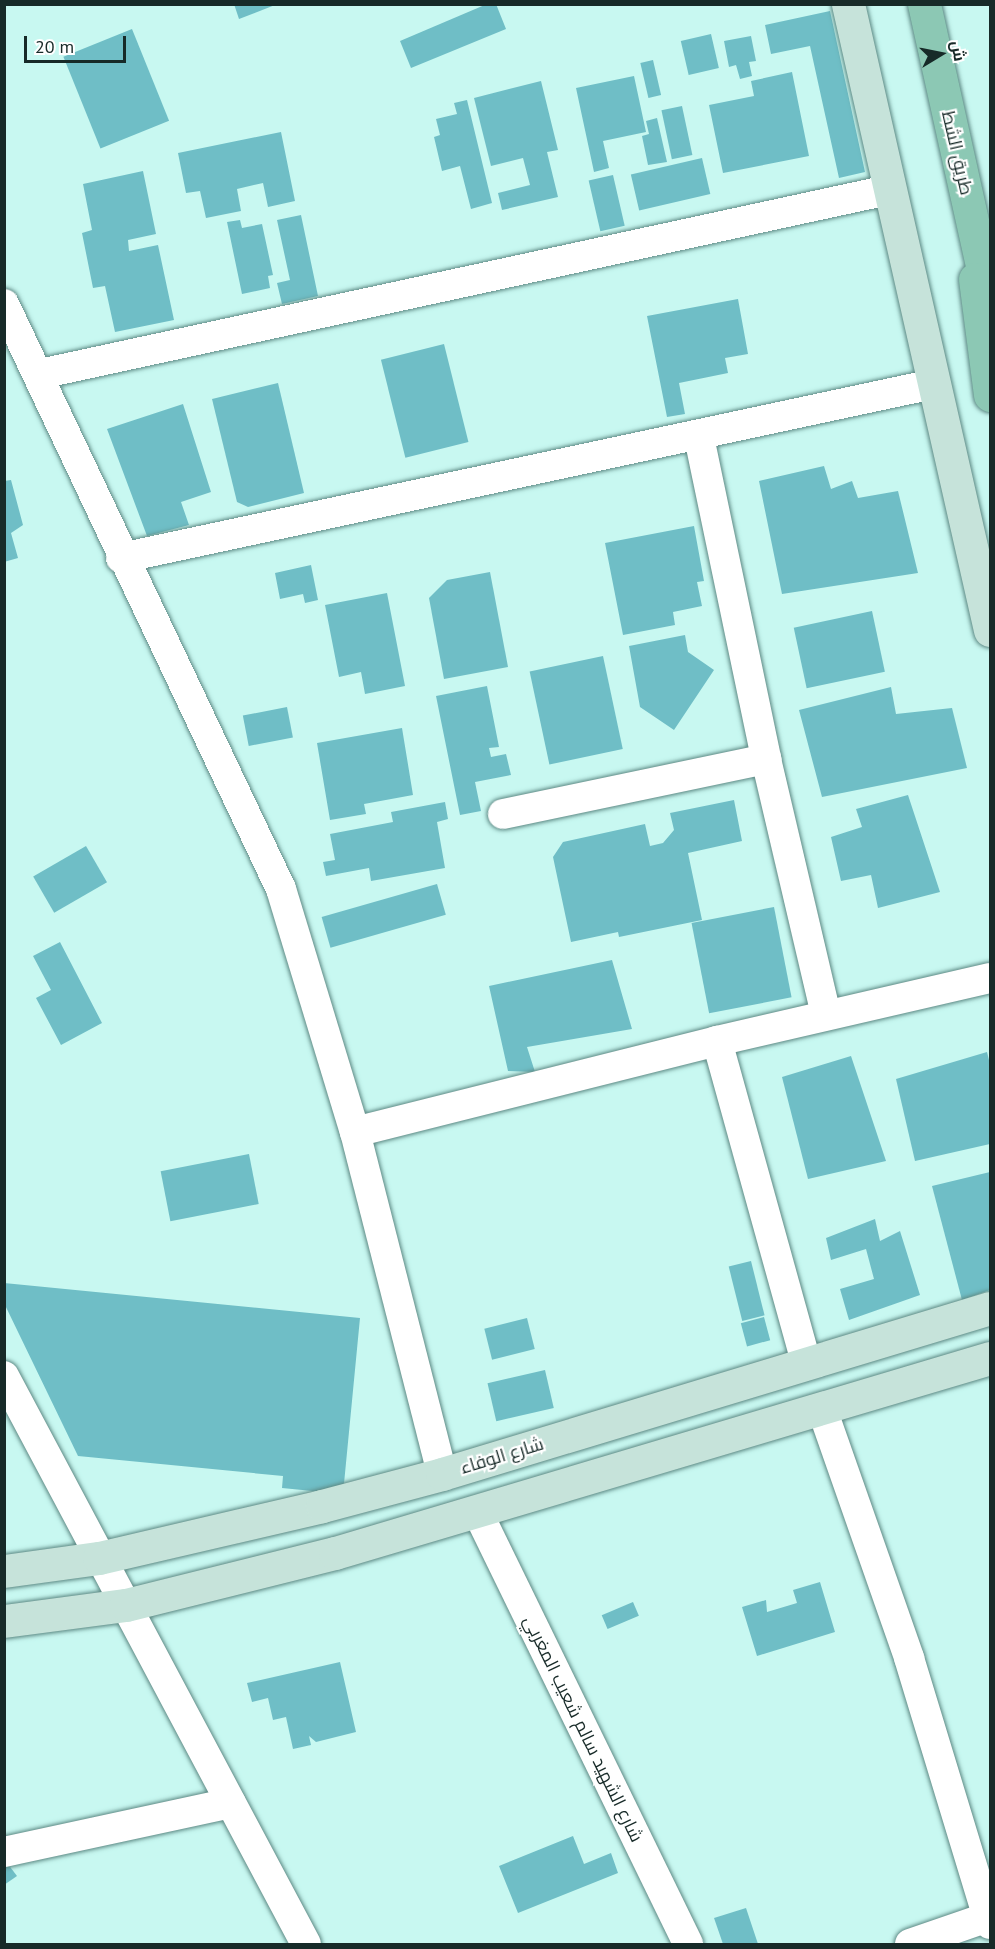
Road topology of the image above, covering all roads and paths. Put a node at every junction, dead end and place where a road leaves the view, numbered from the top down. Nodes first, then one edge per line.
1 (848, 4) edge
2 (924, 4) edge
3 (961, 173) junction
4 (888, 190) junction
5 (990, 302) edge
6 (4, 304) edge
7 (40, 374) junction
8 (933, 384) junction
9 (990, 395) edge
10 (699, 437) junction
11 (122, 558) junction
12 (990, 630) edge
13 (766, 759) junction
14 (503, 814) dead end
15 (990, 978) edge
16 (826, 1015) junction
17 (717, 1041) junction
18 (355, 1132) junction
19 (990, 1308) edge
20 (990, 1358) edge
21 (807, 1365) junction
22 (4, 1376) edge
23 (822, 1409) junction
24 (442, 1474) junction
25 (478, 1513) junction
26 (99, 1558) junction
27 (4, 1571) edge
28 (126, 1605) junction
29 (4, 1621) edge
30 (231, 1803) junction
31 (4, 1852) edge
32 (989, 1920) edge
33 (306, 1944) edge
34 (688, 1944) edge
35 (910, 1944) edge

1 - 4 street
2 - 3 main road, طريق الشط
3 - 5 main road, طريق الشط
3 - 9 main road
4 - 7 street
4 - 8 street
6 - 7 street
7 - 11 street
8 - 10 street
8 - 12 street
10 - 11 street
10 - 13 street
11 - 18 street
13 - 14 street
13 - 16 street
15 - 16 street
16 - 17 street
17 - 18 street
17 - 21 street
18 - 24 street
19 - 21 street, شارع الوفاء
20 - 23 street
21 - 24 street, شارع الوفاء
22 - 26 street
23 - 25 street
23 - 32 street
24 - 26 street, شارع الوفاء
25 - 28 street
25 - 34 street, شارع الشهيد سالم شعيب المغربي
26 - 27 street, شارع الوفاء
26 - 28 street
28 - 29 street
28 - 30 street
30 - 31 street
30 - 33 street
32 - 35 street

